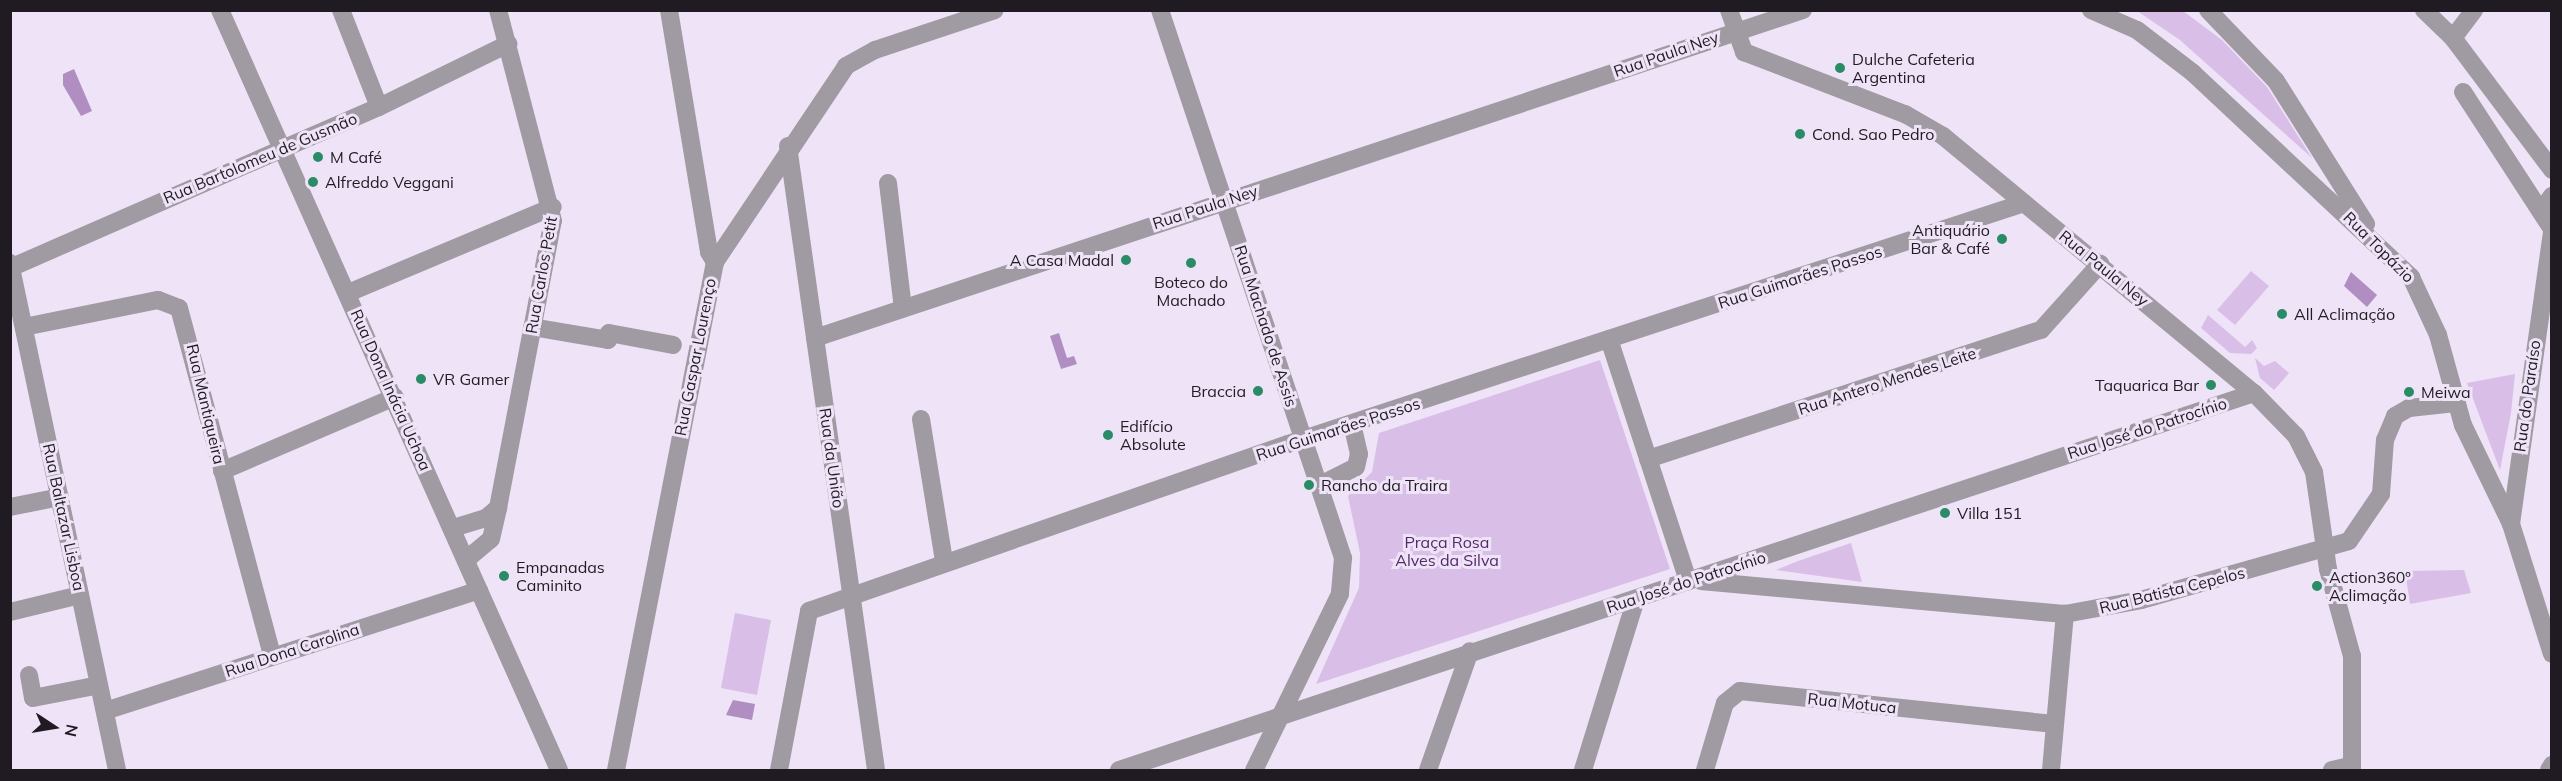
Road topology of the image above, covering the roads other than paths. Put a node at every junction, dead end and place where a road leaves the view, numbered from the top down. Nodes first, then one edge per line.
1 (220, 10) edge
2 (341, 10) edge
3 (498, 10) edge
4 (669, 10) edge
5 (995, 10) edge
6 (1160, 10) edge
7 (1729, 10) edge
8 (1803, 10) edge
9 (2091, 10) edge
10 (2208, 10) edge
11 (2424, 10) edge
12 (2474, 10) edge
13 (1736, 30) junction
14 (2453, 38) junction
15 (508, 44) junction
16 (2463, 92) dead end
17 (379, 107) junction
18 (282, 146) junction
19 (788, 146) junction
20 (2326, 158) junction
21 (2552, 170) edge
22 (2301, 172) junction
23 (888, 183) dead end
24 (2552, 196) edge
25 (1224, 201) junction
26 (2024, 203) junction
27 (553, 207) junction
28 (2541, 211) junction
29 (2552, 231) edge
30 (2377, 241) junction
31 (715, 262) junction
32 (2100, 264) junction
33 (11, 266) edge
34 (348, 293) junction
35 (903, 308) junction
36 (24, 327) junction
37 (532, 327) junction
38 (815, 338) junction
39 (1609, 339) junction
40 (673, 345) dead end
41 (2254, 393) junction
42 (394, 397) junction
43 (2456, 403) junction
44 (921, 419) dead end
45 (1352, 424) junction
46 (1304, 439) junction
47 (1648, 459) junction
48 (2517, 465) junction
49 (222, 471) junction
50 (2489, 477) junction
51 (1320, 485) junction
52 (60, 497) junction
53 (10, 507) edge
54 (498, 508) junction
55 (2511, 524) junction
56 (453, 528) junction
57 (2326, 550) junction
58 (467, 559) junction
59 (1754, 560) junction
60 (944, 561) junction
61 (1690, 580) junction
62 (1791, 589) junction
63 (479, 590) junction
64 (80, 595) junction
65 (853, 596) junction
66 (1636, 599) junction
67 (10, 612) edge
68 (2064, 614) junction
69 (1470, 651) junction
70 (2552, 654) edge
71 (272, 656) junction
72 (29, 675) dead end
73 (99, 685) junction
74 (105, 711) junction
75 (1282, 714) junction
76 (2054, 724) junction
77 (2552, 765) edge
78 (2344, 769) edge
79 (117, 771) edge
80 (559, 771) edge
81 (616, 771) edge
82 (779, 771) edge
83 (876, 771) edge
84 (1119, 771) edge
85 (1254, 771) edge
86 (1428, 771) edge
87 (1583, 771) edge
88 (1705, 771) edge
89 (2051, 771) edge
90 (2549, 771) edge

1 - 18 street, Rua Dona Inácia Uchoa
2 - 17 street
3 - 15 street, Rua Carlos Petit
4 - 31 street
5 - 19 street, Rua Gaspar Lourenço
6 - 25 street, Rua Machado de Assis
7 - 13 street
8 - 13 street
9 - 22 street, Rua Topázio
10 - 20 street
11 - 14 street
12 - 14 street
13 - 25 street, Rua Paula Ney
13 - 26 street, Rua Paula Ney
14 - 21 street
15 - 17 street, Rua Bartolomeu de Gusmão
15 - 27 street, Rua Carlos Petit
16 - 28 street
17 - 18 street, Rua Bartolomeu de Gusmão
18 - 33 street, Rua Bartolomeu de Gusmão
18 - 34 street, Rua Dona Inácia Uchoa
19 - 31 street, Rua Gaspar Lourenço
19 - 38 street, Rua da União
20 - 22 street
20 - 30 street
22 - 30 street, Rua Topázio
23 - 35 street
24 - 28 street
25 - 35 street, Rua Paula Ney
25 - 46 street, Rua Machado de Assis
26 - 32 street, Rua Paula Ney
26 - 39 street, Rua Guimarães Passos
27 - 34 street
27 - 37 street, Rua Carlos Petit
28 - 29 street
29 - 48 street, Rua do Paraíso
30 - 43 street, Rua Topázio
31 - 81 street, Rua Gaspar Lourenço
32 - 41 street, Rua Paula Ney
32 - 47 street, Rua Antero Mendes Leite
33 - 36 street, Rua Baltazar Lisboa
34 - 42 street, Rua Dona Inácia Uchoa
35 - 38 street, Rua Paula Ney
36 - 49 street, Rua Mantiqueira
36 - 52 street, Rua Baltazar Lisboa
37 - 40 street
37 - 54 street, Rua Carlos Petit
38 - 65 street, Rua da União
39 - 45 street, Rua Guimarães Passos
39 - 47 street
41 - 57 street, Rua Paula Ney
41 - 59 street, Rua José do Patrocínio
42 - 49 street
42 - 56 street, Rua Dona Inácia Uchoa
43 - 50 street, Rua Topázio
43 - 57 street, Rua Batista Cepelos
44 - 60 street
45 - 46 street, Rua Guimarães Passos
45 - 51 street
46 - 51 street, Rua Machado de Assis
46 - 60 street, Rua Guimarães Passos
47 - 61 street
48 - 50 street
48 - 55 street, Rua do Paraíso
49 - 71 street, Rua Mantiqueira
50 - 55 street, Rua Topázio
51 - 75 street, Rua Machado de Assis
52 - 53 street
52 - 64 street, Rua Baltazar Lisboa
54 - 56 street
54 - 58 street, Rua Carlos Petit
55 - 70 street, Rua Topázio
56 - 58 street, Rua Dona Inácia Uchoa
57 - 68 street, Rua Batista Cepelos
57 - 78 street, Rua Paula Ney
58 - 63 street, Rua Dona Inácia Uchoa
59 - 61 street, Rua José do Patrocínio
59 - 62 street, Rua Batista Cepelos
60 - 65 street, Rua Guimarães Passos
61 - 62 street, Rua Batista Cepelos
61 - 66 street, Rua José do Patrocínio
62 - 68 street, Rua Batista Cepelos
63 - 71 street, Rua Dona Carolina
63 - 80 street, Rua Dona Inácia Uchoa
64 - 67 street
64 - 73 street, Rua Baltazar Lisboa
65 - 82 street, Rua Guimarães Passos
65 - 83 street, Rua da União
66 - 69 street, Rua José do Patrocínio
66 - 87 street
68 - 76 street
69 - 75 street, Rua José do Patrocínio
69 - 86 street
71 - 74 street, Rua Dona Carolina
72 - 73 street
73 - 74 street, Rua Baltazar Lisboa
74 - 79 street, Rua Baltazar Lisboa
75 - 84 street, Rua José do Patrocínio
75 - 85 street, Rua Machado de Assis
76 - 88 street, Rua Motuca
76 - 89 street
77 - 90 street

